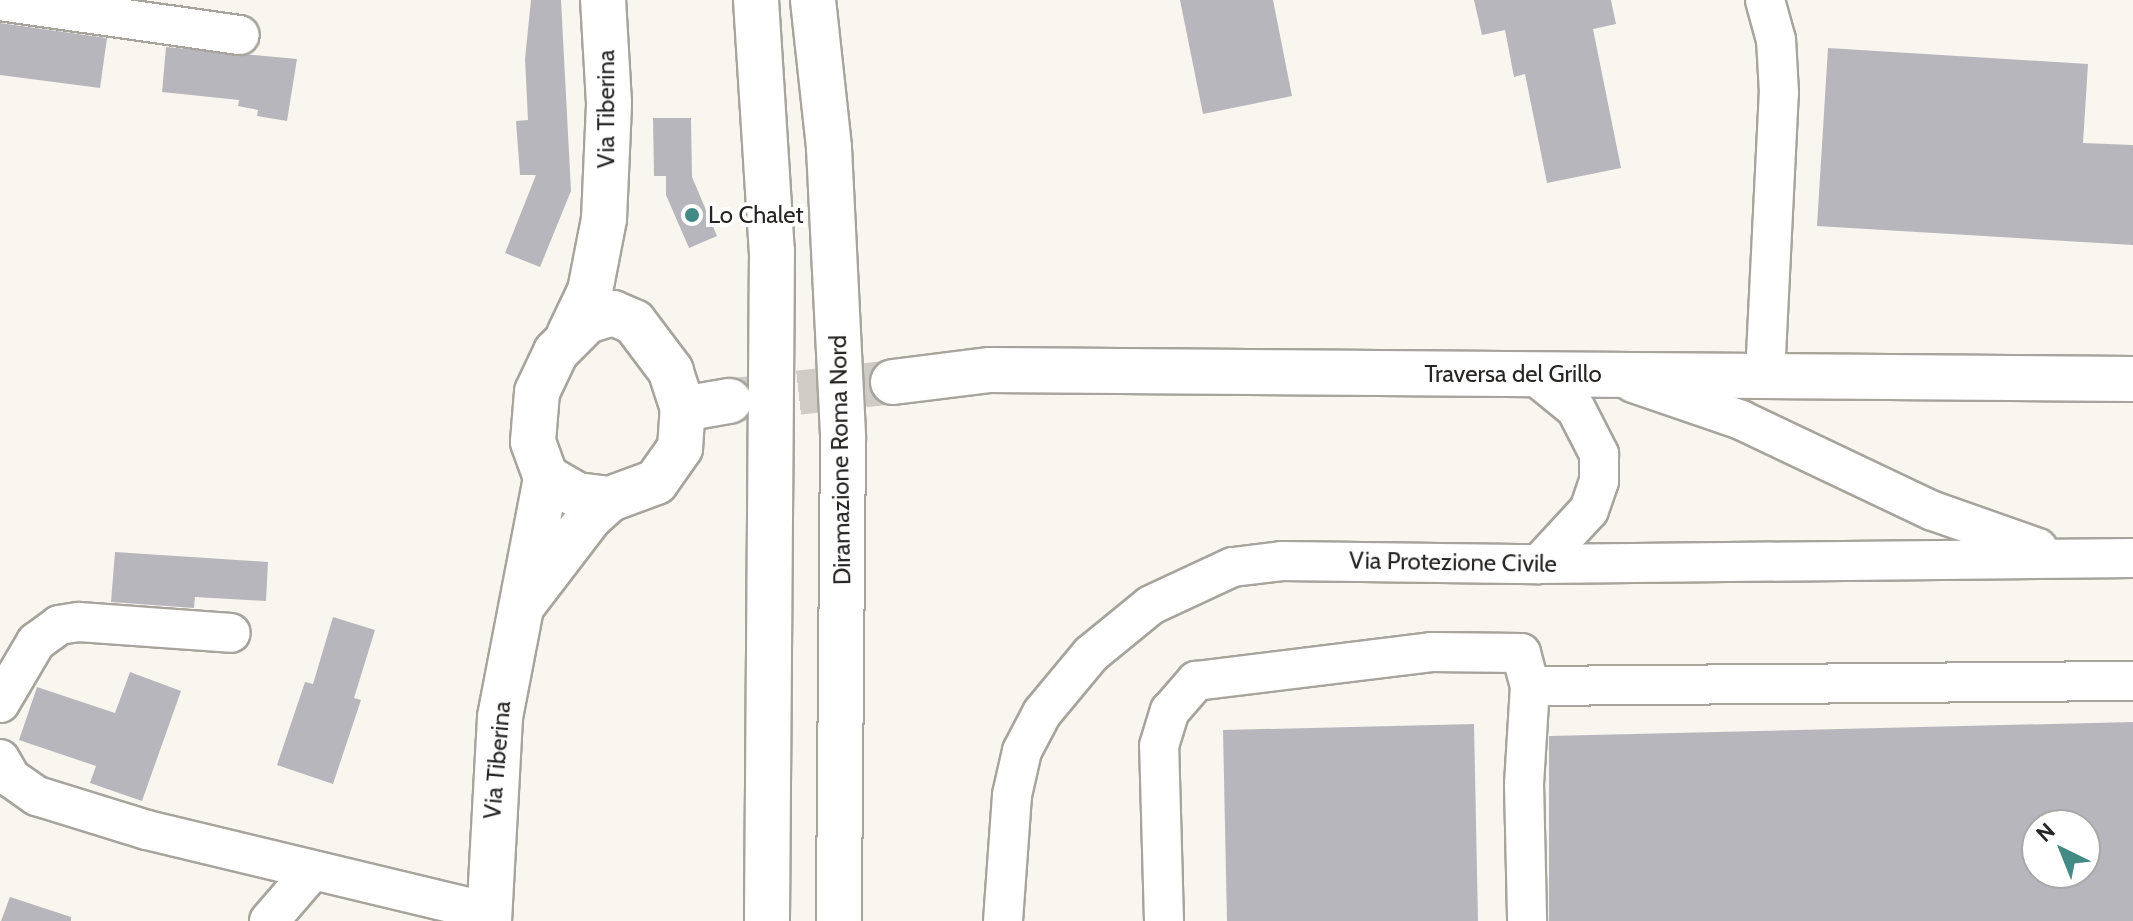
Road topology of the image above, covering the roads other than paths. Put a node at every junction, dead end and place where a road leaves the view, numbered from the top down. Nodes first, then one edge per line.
1 (603, 0) edge
2 (756, 0) edge
3 (813, 0) edge
4 (1765, 0) edge
5 (0, 1) edge
6 (240, 35) dead end
7 (604, 219) junction
8 (634, 322) junction
9 (569, 335) junction
10 (1533, 374) junction
11 (1595, 375) junction
12 (1765, 376) junction
13 (2133, 379) edge
14 (893, 382) tunnel mouth
15 (729, 401) tunnel mouth
16 (683, 409) junction
17 (546, 477) junction
18 (610, 499) junction
19 (2133, 558) edge
20 (2079, 559) junction
21 (1539, 564) junction
22 (525, 602) junction
23 (231, 633) dead end
24 (2133, 681) edge
25 (1530, 686) junction
26 (0, 703) edge
27 (0, 759) edge
28 (313, 870) junction
29 (489, 917) edge
30 (269, 921) edge
31 (767, 921) edge
32 (839, 921) edge
33 (1003, 921) edge
34 (1164, 921) edge
35 (1527, 921) edge

1 - 7 main road, Via Tiberina
2 - 31 main road
3 - 32 main road, Diramazione Roma Nord
4 - 12 street
5 - 6 street
7 - 8 main road, Via Tiberina
7 - 9 main road, Via Tiberina
8 - 9 main road, Via Tiberina
8 - 16 main road, Via Tiberina
9 - 17 main road, Via Tiberina
10 - 11 main road, Traversa del Grillo
10 - 14 main road, Traversa del Grillo
10 - 21 street
11 - 12 main road, Traversa del Grillo
11 - 20 street
12 - 13 main road, Traversa del Grillo
15 - 16 main road
16 - 18 main road, Via Tiberina
17 - 18 main road, Via Tiberina
17 - 22 main road, Via Tiberina
18 - 22 main road, Via Tiberina
19 - 20 street, Via Protezione Civile
20 - 21 street, Via Protezione Civile
21 - 33 street, Via Protezione Civile
22 - 29 main road, Via Tiberina
23 - 26 street
24 - 25 street
25 - 34 street
25 - 35 street
27 - 28 street
28 - 29 street
28 - 30 street

